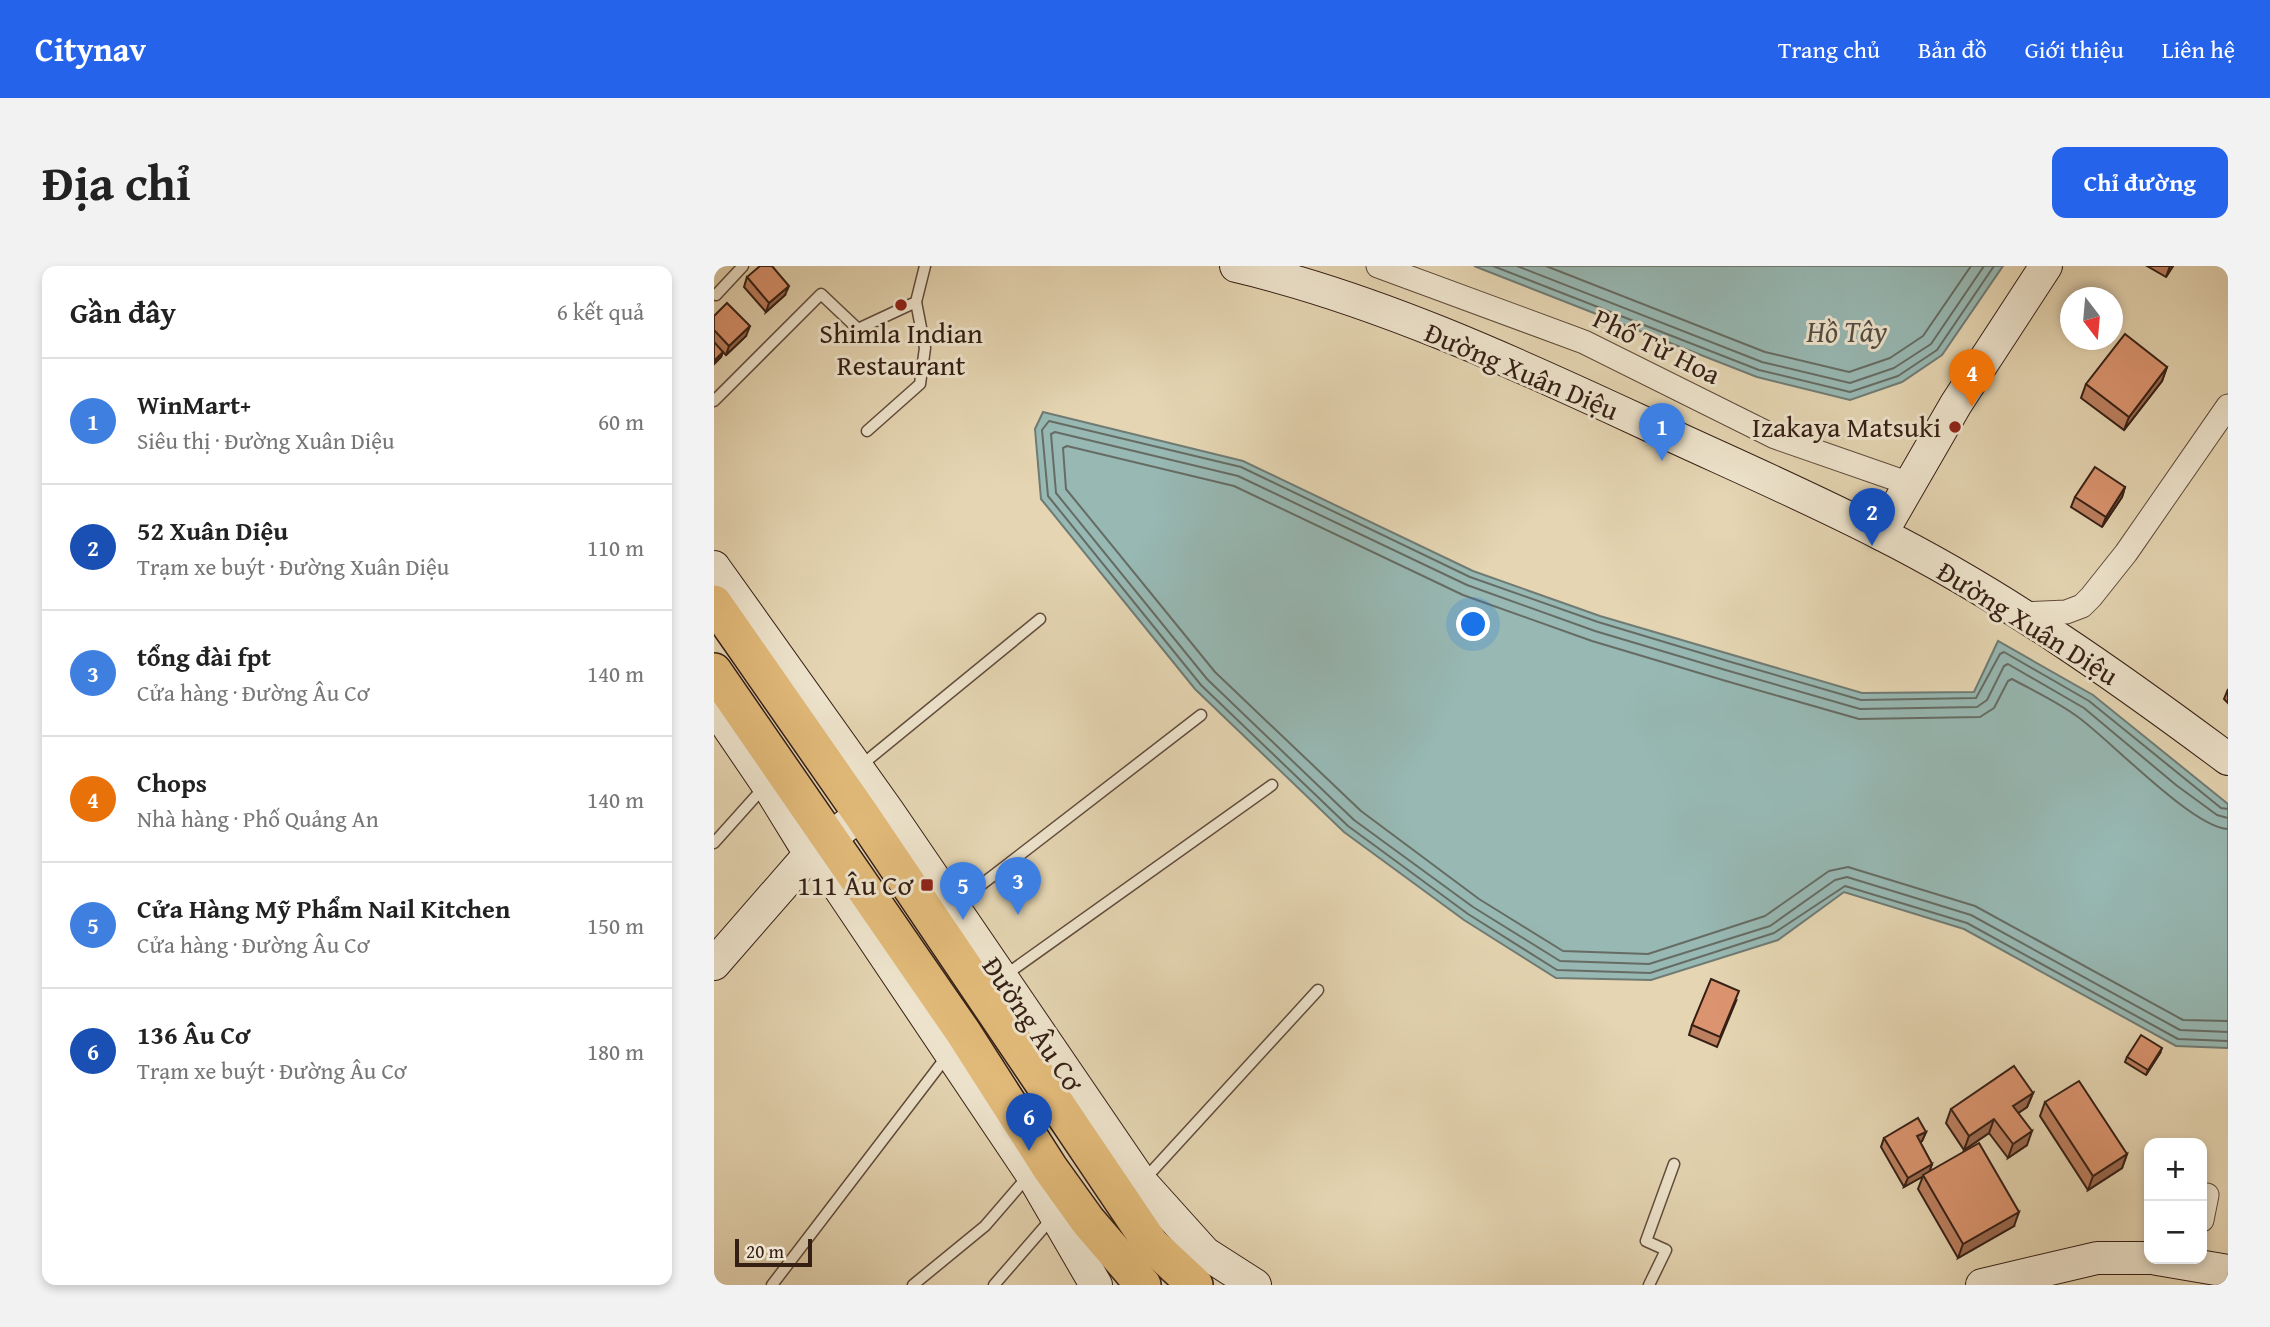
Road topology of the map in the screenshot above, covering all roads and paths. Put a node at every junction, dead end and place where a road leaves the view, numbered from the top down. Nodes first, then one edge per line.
1 (743, 266) edge
2 (925, 266) edge
3 (1236, 266) edge
4 (1378, 266) edge
5 (2046, 266) edge
6 (716, 295) dead end
7 (916, 302) junction
8 (714, 401) edge
9 (2228, 407) edge
10 (867, 431) dead end
11 (1909, 484) junction
12 (1881, 534) junction
13 (714, 567) edge
14 (714, 603) edge
15 (2020, 614) junction
16 (1040, 619) dead end
17 (714, 671) edge
18 (714, 706) edge
19 (1201, 715) dead end
20 (2228, 759) edge
21 (857, 769) junction
22 (767, 784) junction
23 (1272, 785) dead end
24 (861, 814) junction
25 (714, 843) edge
26 (819, 846) junction
27 (953, 906) junction
28 (714, 964) edge
29 (1002, 978) junction
30 (1318, 990) dead end
31 (949, 1054) junction
32 (1674, 1164) dead end
33 (1031, 1173) junction
34 (1132, 1191) junction
35 (1054, 1215) junction
36 (1091, 1226) junction
37 (2144, 1258) edge
38 (2200, 1264) edge
39 (2228, 1271) edge
40 (772, 1285) edge
41 (913, 1285) edge
42 (994, 1285) edge
43 (1096, 1285) edge
44 (1143, 1285) edge
45 (1195, 1285) edge
46 (1255, 1285) edge
47 (1649, 1285) edge
48 (1982, 1285) edge

1 - 6 lane
2 - 7 lane
3 - 12 street, Đường Xuân Diệu
4 - 11 street, Phố Từ Hoa
5 - 11 street
7 - 8 lane
7 - 10 lane
9 - 15 street
11 - 12 street
12 - 15 street, Đường Xuân Diệu
13 - 21 street, Đường Âu Cơ
14 - 24 main road, Đường Âu Cơ
15 - 20 street, Đường Xuân Diệu
16 - 21 lane
17 - 26 main road
18 - 22 street
19 - 27 lane
21 - 27 street, Đường Âu Cơ
22 - 25 lane
22 - 26 street
23 - 29 lane
24 - 26 street
24 - 34 main road, Đường Âu Cơ
26 - 28 street
26 - 31 street
26 - 36 main road
27 - 29 street, Đường Âu Cơ
29 - 34 street, Đường Âu Cơ
30 - 34 lane
31 - 33 street
31 - 40 lane
32 - 47 lane
33 - 35 street
33 - 41 lane
34 - 36 main road
34 - 45 main road, Đường Âu Cơ
34 - 46 street, Đường Âu Cơ
35 - 42 lane
35 - 43 street
36 - 44 main road
37 - 48 street
38 - 39 street

